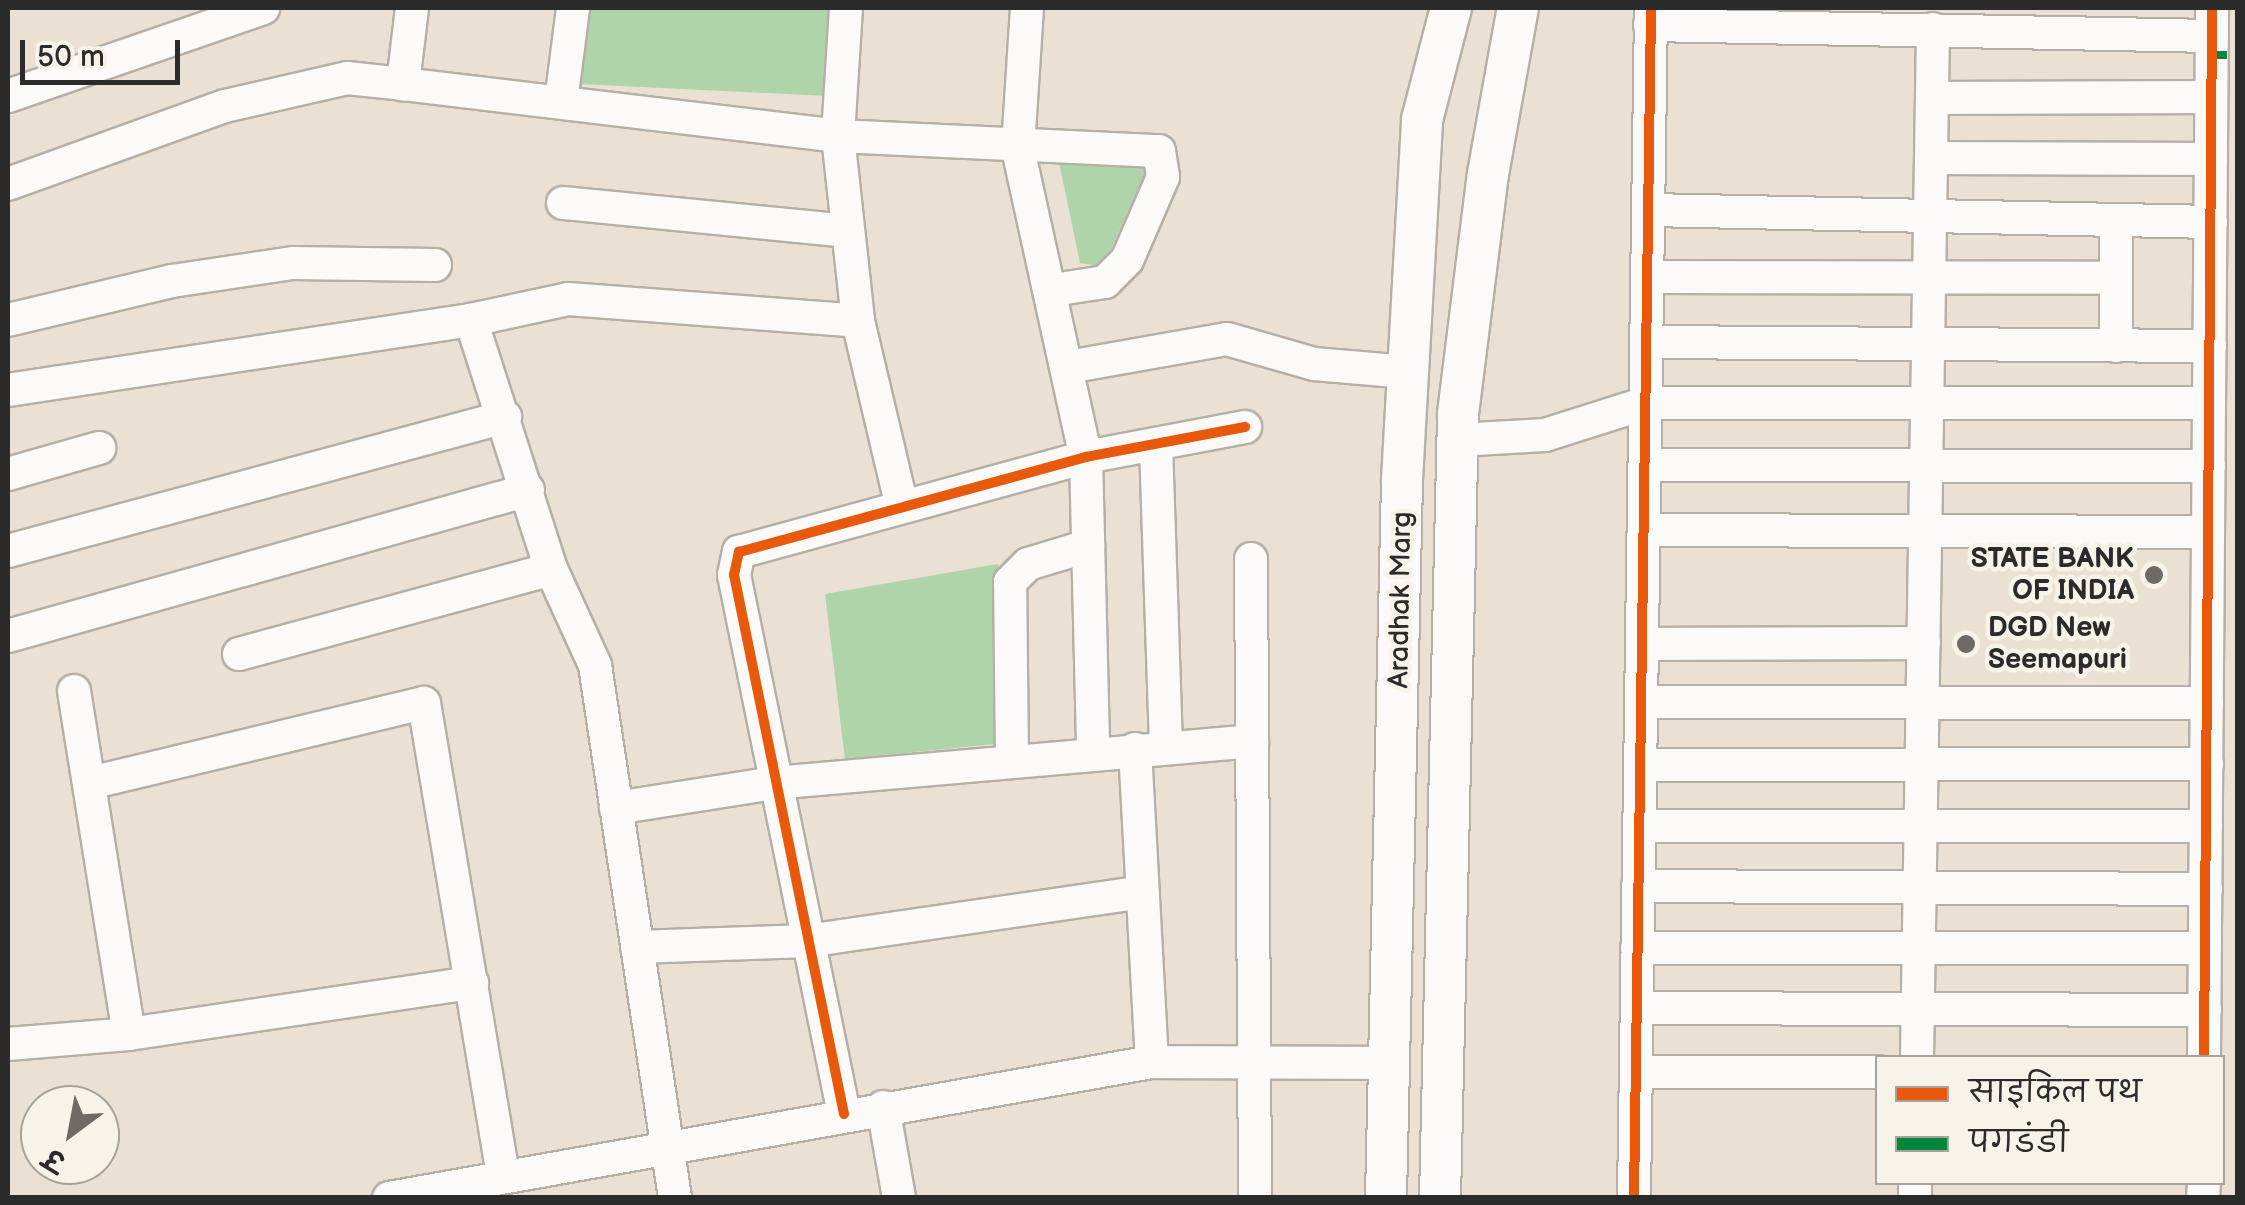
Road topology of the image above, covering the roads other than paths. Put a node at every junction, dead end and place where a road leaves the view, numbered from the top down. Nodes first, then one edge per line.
1 (263, 8) edge
2 (412, 8) edge
3 (573, 8) edge
4 (846, 8) edge
5 (1027, 8) edge
6 (1451, 8) edge
7 (1518, 8) edge
8 (1650, 16) edge
9 (1718, 17) edge
10 (1782, 17) edge
11 (1844, 18) edge
12 (1968, 19) edge
13 (2087, 20) edge
14 (2150, 20) edge
15 (1914, 22) edge
16 (2218, 38) edge
17 (403, 84) junction
18 (8, 96) edge
19 (1932, 98) junction
20 (2212, 98) junction
21 (561, 102) junction
22 (838, 136) junction
23 (1018, 149) junction
24 (1931, 158) junction
25 (2211, 159) junction
26 (8, 184) edge
27 (564, 203) dead end
28 (1649, 210) junction
29 (1930, 216) junction
30 (2116, 220) junction
31 (2210, 222) junction
32 (848, 231) junction
33 (435, 266) dead end
34 (2224, 271) edge
35 (1648, 277) junction
36 (1929, 278) junction
37 (2116, 278) junction
38 (1053, 290) junction
39 (8, 320) edge
40 (471, 320) junction
41 (858, 321) junction
42 (1646, 342) junction
43 (1928, 344) junction
44 (2116, 346) junction
45 (2210, 346) junction
46 (1068, 367) junction
47 (1408, 381) junction
48 (8, 390) edge
49 (1460, 394) junction
50 (1646, 403) junction
51 (1927, 403) junction
52 (2209, 403) junction
53 (505, 417) junction
54 (1245, 427) dead end
55 (1458, 440) junction
56 (1156, 445) junction
57 (99, 448) dead end
58 (1086, 456) junction
59 (1645, 464) junction
60 (1926, 466) junction
61 (2209, 466) junction
62 (8, 474) edge
63 (528, 490) junction
64 (900, 503) junction
65 (1644, 530) junction
66 (1925, 531) junction
67 (2208, 532) junction
68 (1088, 546) junction
69 (8, 550) edge
70 (1251, 559) dead end
71 (551, 569) junction
72 (8, 636) edge
73 (1924, 643) junction
74 (1642, 644) junction
75 (239, 654) dead end
76 (74, 692) dead end
77 (1641, 702) junction
78 (1923, 702) junction
79 (2207, 703) junction
80 (1252, 741) junction
81 (1150, 748) junction
82 (1093, 753) junction
83 (1012, 761) junction
84 (1922, 764) junction
85 (2207, 764) junction
86 (1640, 765) junction
87 (90, 783) junction
88 (774, 783) junction
89 (616, 808) junction
90 (1639, 826) junction
91 (1921, 826) junction
92 (2206, 826) junction
93 (1638, 886) junction
94 (1920, 888) junction
95 (2206, 890) junction
96 (1142, 892) junction
97 (808, 941) junction
98 (637, 946) junction
99 (1637, 948) junction
100 (1919, 948) junction
101 (2206, 948) junction
102 (472, 983) junction
103 (1636, 1008) junction
104 (1918, 1009) junction
105 (2205, 1010) junction
106 (129, 1034) junction
107 (8, 1044) edge
108 (1917, 1055) edge
109 (2204, 1055) edge
110 (1254, 1059) junction
111 (1152, 1062) junction
112 (1390, 1062) junction
113 (1636, 1072) junction
114 (1875, 1072) edge
115 (883, 1107) junction
116 (844, 1114) junction
117 (666, 1144) junction
118 (503, 1176) junction
119 (389, 1198) edge
120 (675, 1198) edge
121 (899, 1198) edge
122 (1255, 1198) edge
123 (1386, 1198) edge
124 (1440, 1198) edge
125 (1634, 1198) edge

1 - 18 street
2 - 17 street
3 - 21 street
4 - 22 street
5 - 23 street
6 - 47 main road, Aradhak Marg
7 - 49 main road, Aradhak Marg
8 - 9 street
8 - 28 street
9 - 10 street
10 - 11 street
11 - 15 street
12 - 13 street
12 - 15 street
13 - 14 street
14 - 16 street
15 - 19 street
16 - 20 street
17 - 21 street
17 - 26 street
19 - 20 street
19 - 24 street
20 - 25 street
21 - 22 street
22 - 23 street
22 - 32 street
23 - 38 street
23 - 38 street
24 - 25 street
24 - 29 street
25 - 31 street
27 - 32 street
28 - 29 street
28 - 35 street
29 - 30 street
29 - 36 street
30 - 31 street
30 - 37 street
31 - 34 street
32 - 41 street
33 - 39 street
34 - 45 street
35 - 36 street
35 - 42 street
36 - 37 street
36 - 43 street
37 - 44 street
38 - 46 street
40 - 41 street
40 - 48 street
40 - 53 street
41 - 64 street
42 - 43 street
42 - 50 street
43 - 44 street
43 - 51 street
44 - 45 street
45 - 52 street
46 - 47 street
46 - 58 street
47 - 49 main road
47 - 112 main road, Aradhak Marg
49 - 55 main road, Aradhak Marg
50 - 51 street
50 - 55 street
50 - 59 street
51 - 52 street
51 - 60 street
52 - 61 street
53 - 63 street
53 - 69 street
54 - 56 street
55 - 124 main road, Aradhak Marg
56 - 58 street
56 - 81 street
57 - 62 street
58 - 64 street
58 - 68 street
59 - 60 street
59 - 65 street
60 - 61 street
60 - 66 street
61 - 67 street
63 - 71 street
63 - 72 street
64 - 88 street
65 - 66 street
65 - 74 street
66 - 67 street
66 - 73 street
67 - 79 street
68 - 82 street
68 - 83 street
70 - 80 street
71 - 75 street
71 - 89 street
73 - 74 street
73 - 78 street
74 - 77 street
76 - 87 street
77 - 78 street
77 - 86 street
78 - 79 street
78 - 84 street
79 - 85 street
80 - 81 street
80 - 110 street
81 - 82 street
81 - 96 street
82 - 83 street
83 - 88 street
84 - 85 street
84 - 86 street
84 - 91 street
85 - 92 street
86 - 90 street
87 - 102 street
87 - 106 street
88 - 89 street
88 - 97 street
89 - 98 street
90 - 91 street
90 - 93 street
91 - 92 street
91 - 94 street
92 - 95 street
93 - 94 street
93 - 99 street
94 - 95 street
94 - 100 street
95 - 101 street
96 - 97 street
96 - 111 street
97 - 98 street
97 - 116 street
98 - 117 street
99 - 100 street
99 - 103 street
100 - 101 street
100 - 104 street
101 - 105 street
102 - 106 street
102 - 118 street
103 - 104 street
103 - 113 street
104 - 105 street
104 - 108 street
105 - 109 street
106 - 107 street
110 - 111 street
110 - 112 street
110 - 122 street
111 - 115 street
112 - 123 main road, Aradhak Marg
113 - 114 street
113 - 125 street
115 - 116 street
115 - 121 street
116 - 117 street
117 - 118 street
117 - 120 street
118 - 119 street

